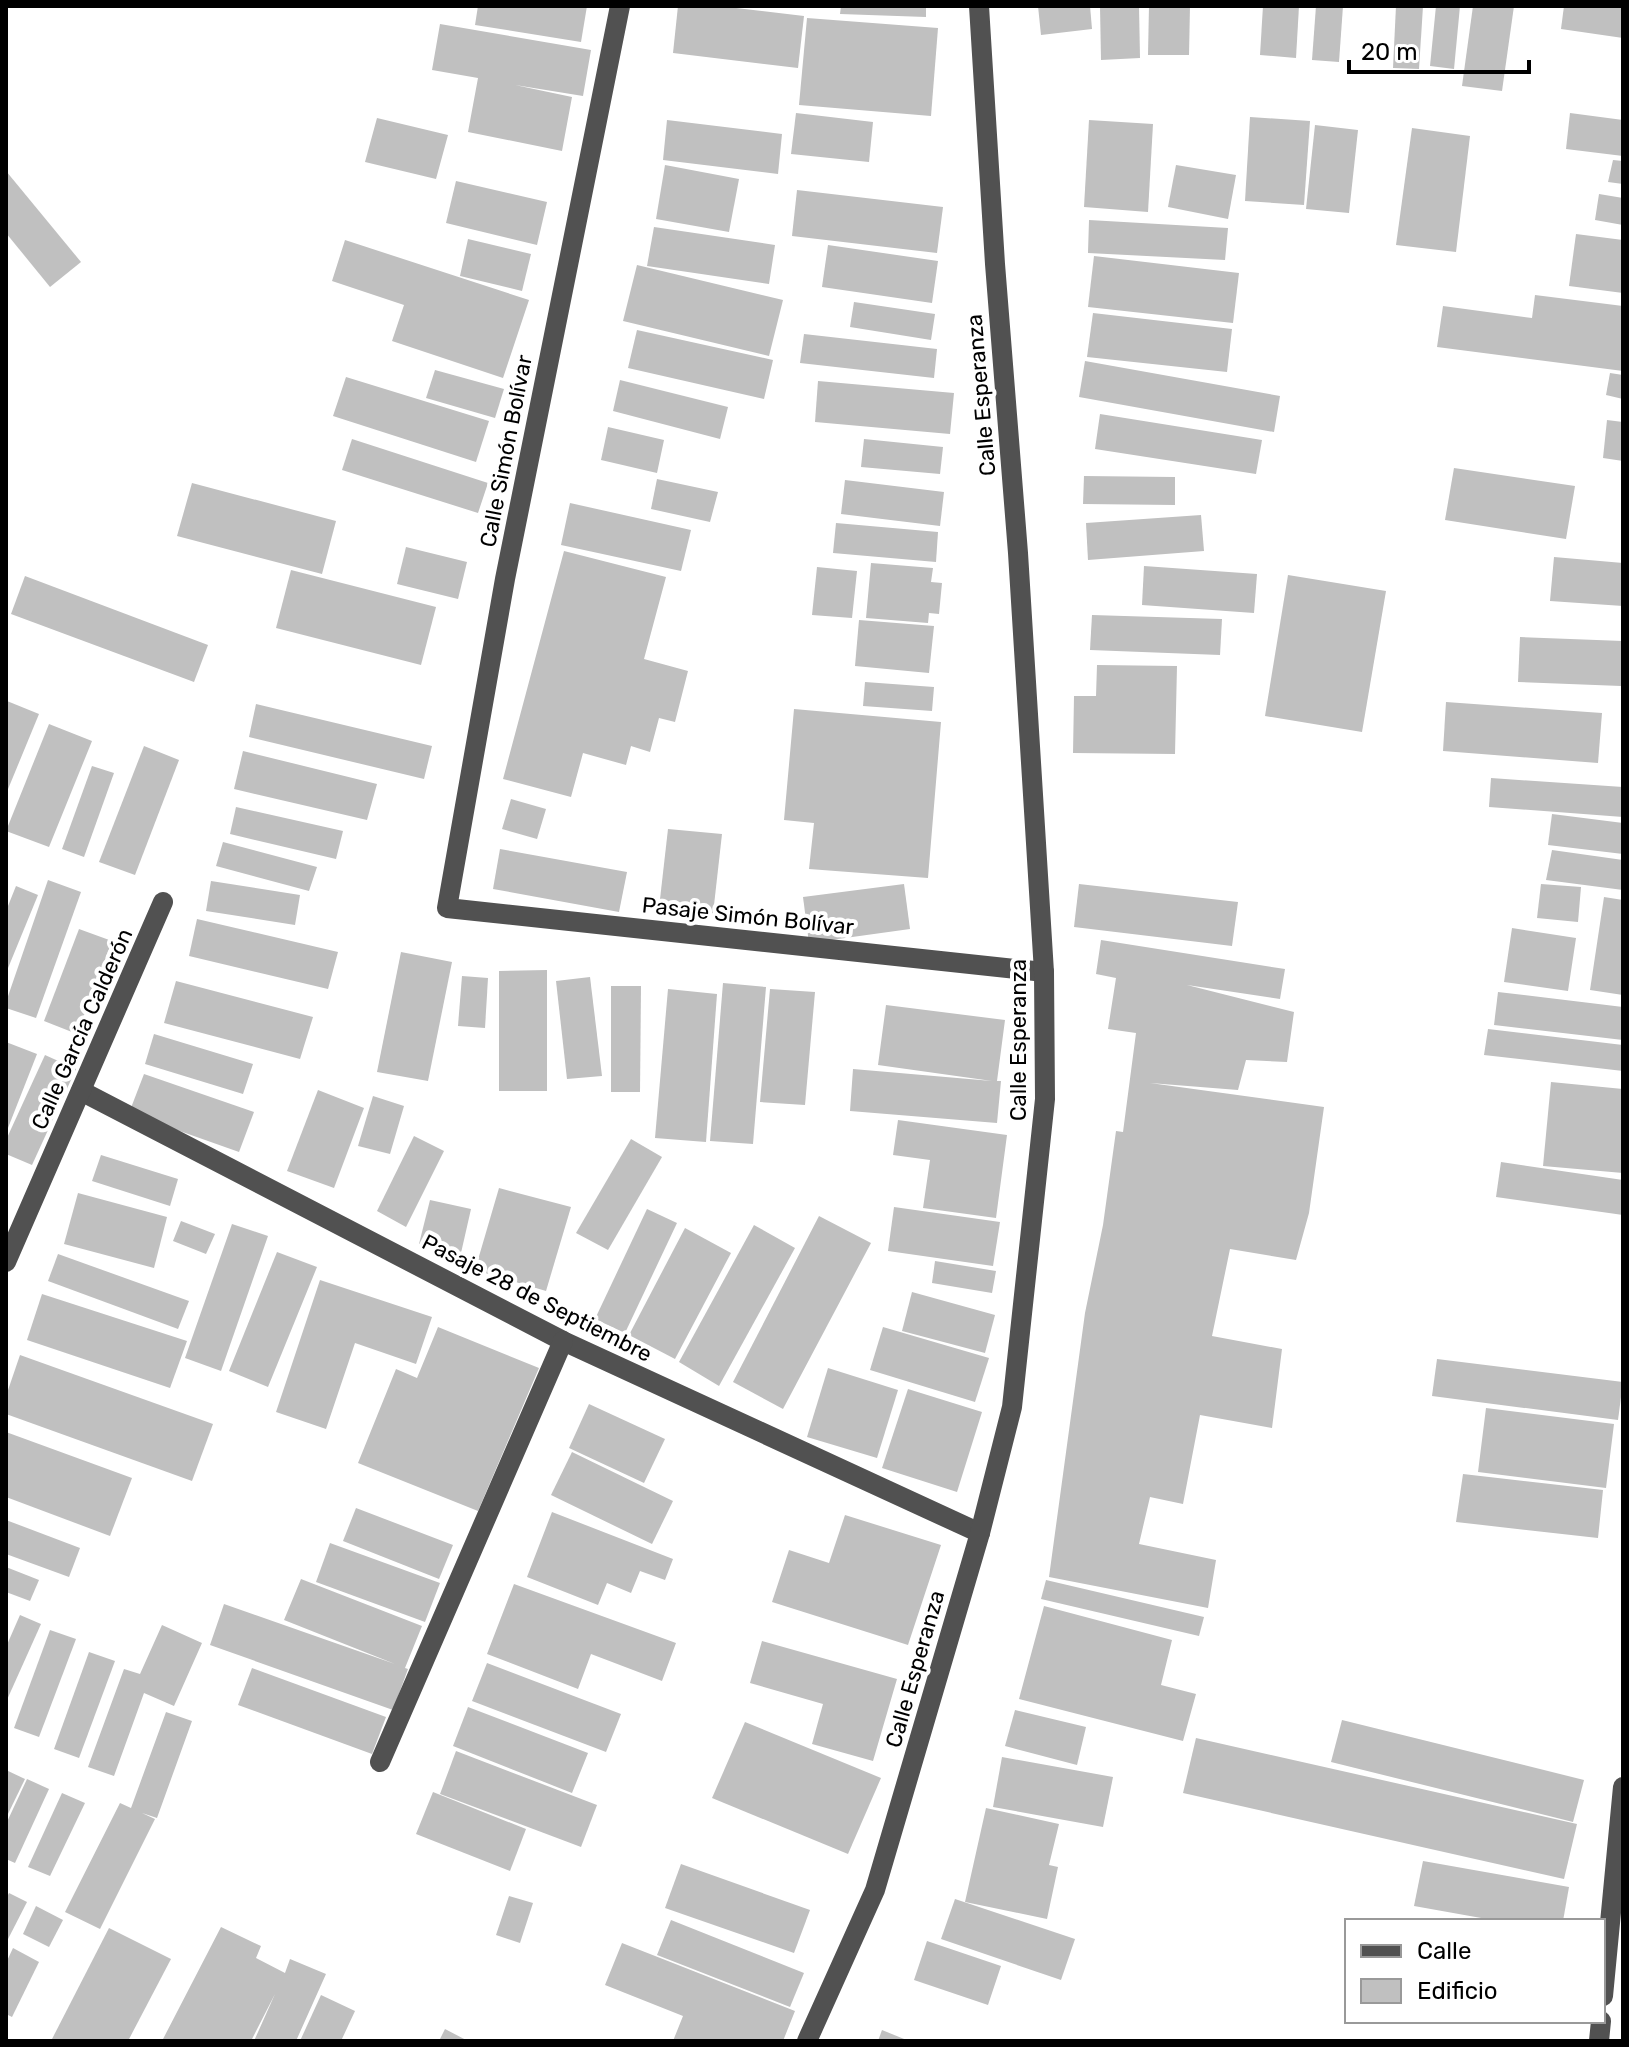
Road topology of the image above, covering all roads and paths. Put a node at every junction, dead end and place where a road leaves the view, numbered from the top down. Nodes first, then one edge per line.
1 (620, 6) edge
2 (979, 6) edge
3 (163, 902) dead end
4 (447, 908) joint
5 (1044, 972) junction
6 (81, 1091) junction
7 (6, 1262) edge
8 (563, 1341) junction
9 (980, 1533) junction
10 (380, 1762) dead end
11 (1622, 1798) edge
12 (1605, 1975) edge
13 (807, 2041) edge

1 - 4 street, Calle Simón Bolívar
2 - 5 street, Calle Esperanza
3 - 6 street, Calle García Calderón
4 - 5 street, Pasaje Simón Bolívar
5 - 9 street, Calle Esperanza
6 - 7 street, Calle García Calderón
6 - 8 street, Pasaje 28 de Septiembre
8 - 9 street, Pasaje 28 de Septiembre
8 - 10 street
9 - 13 street, Calle Esperanza
11 - 12 street

